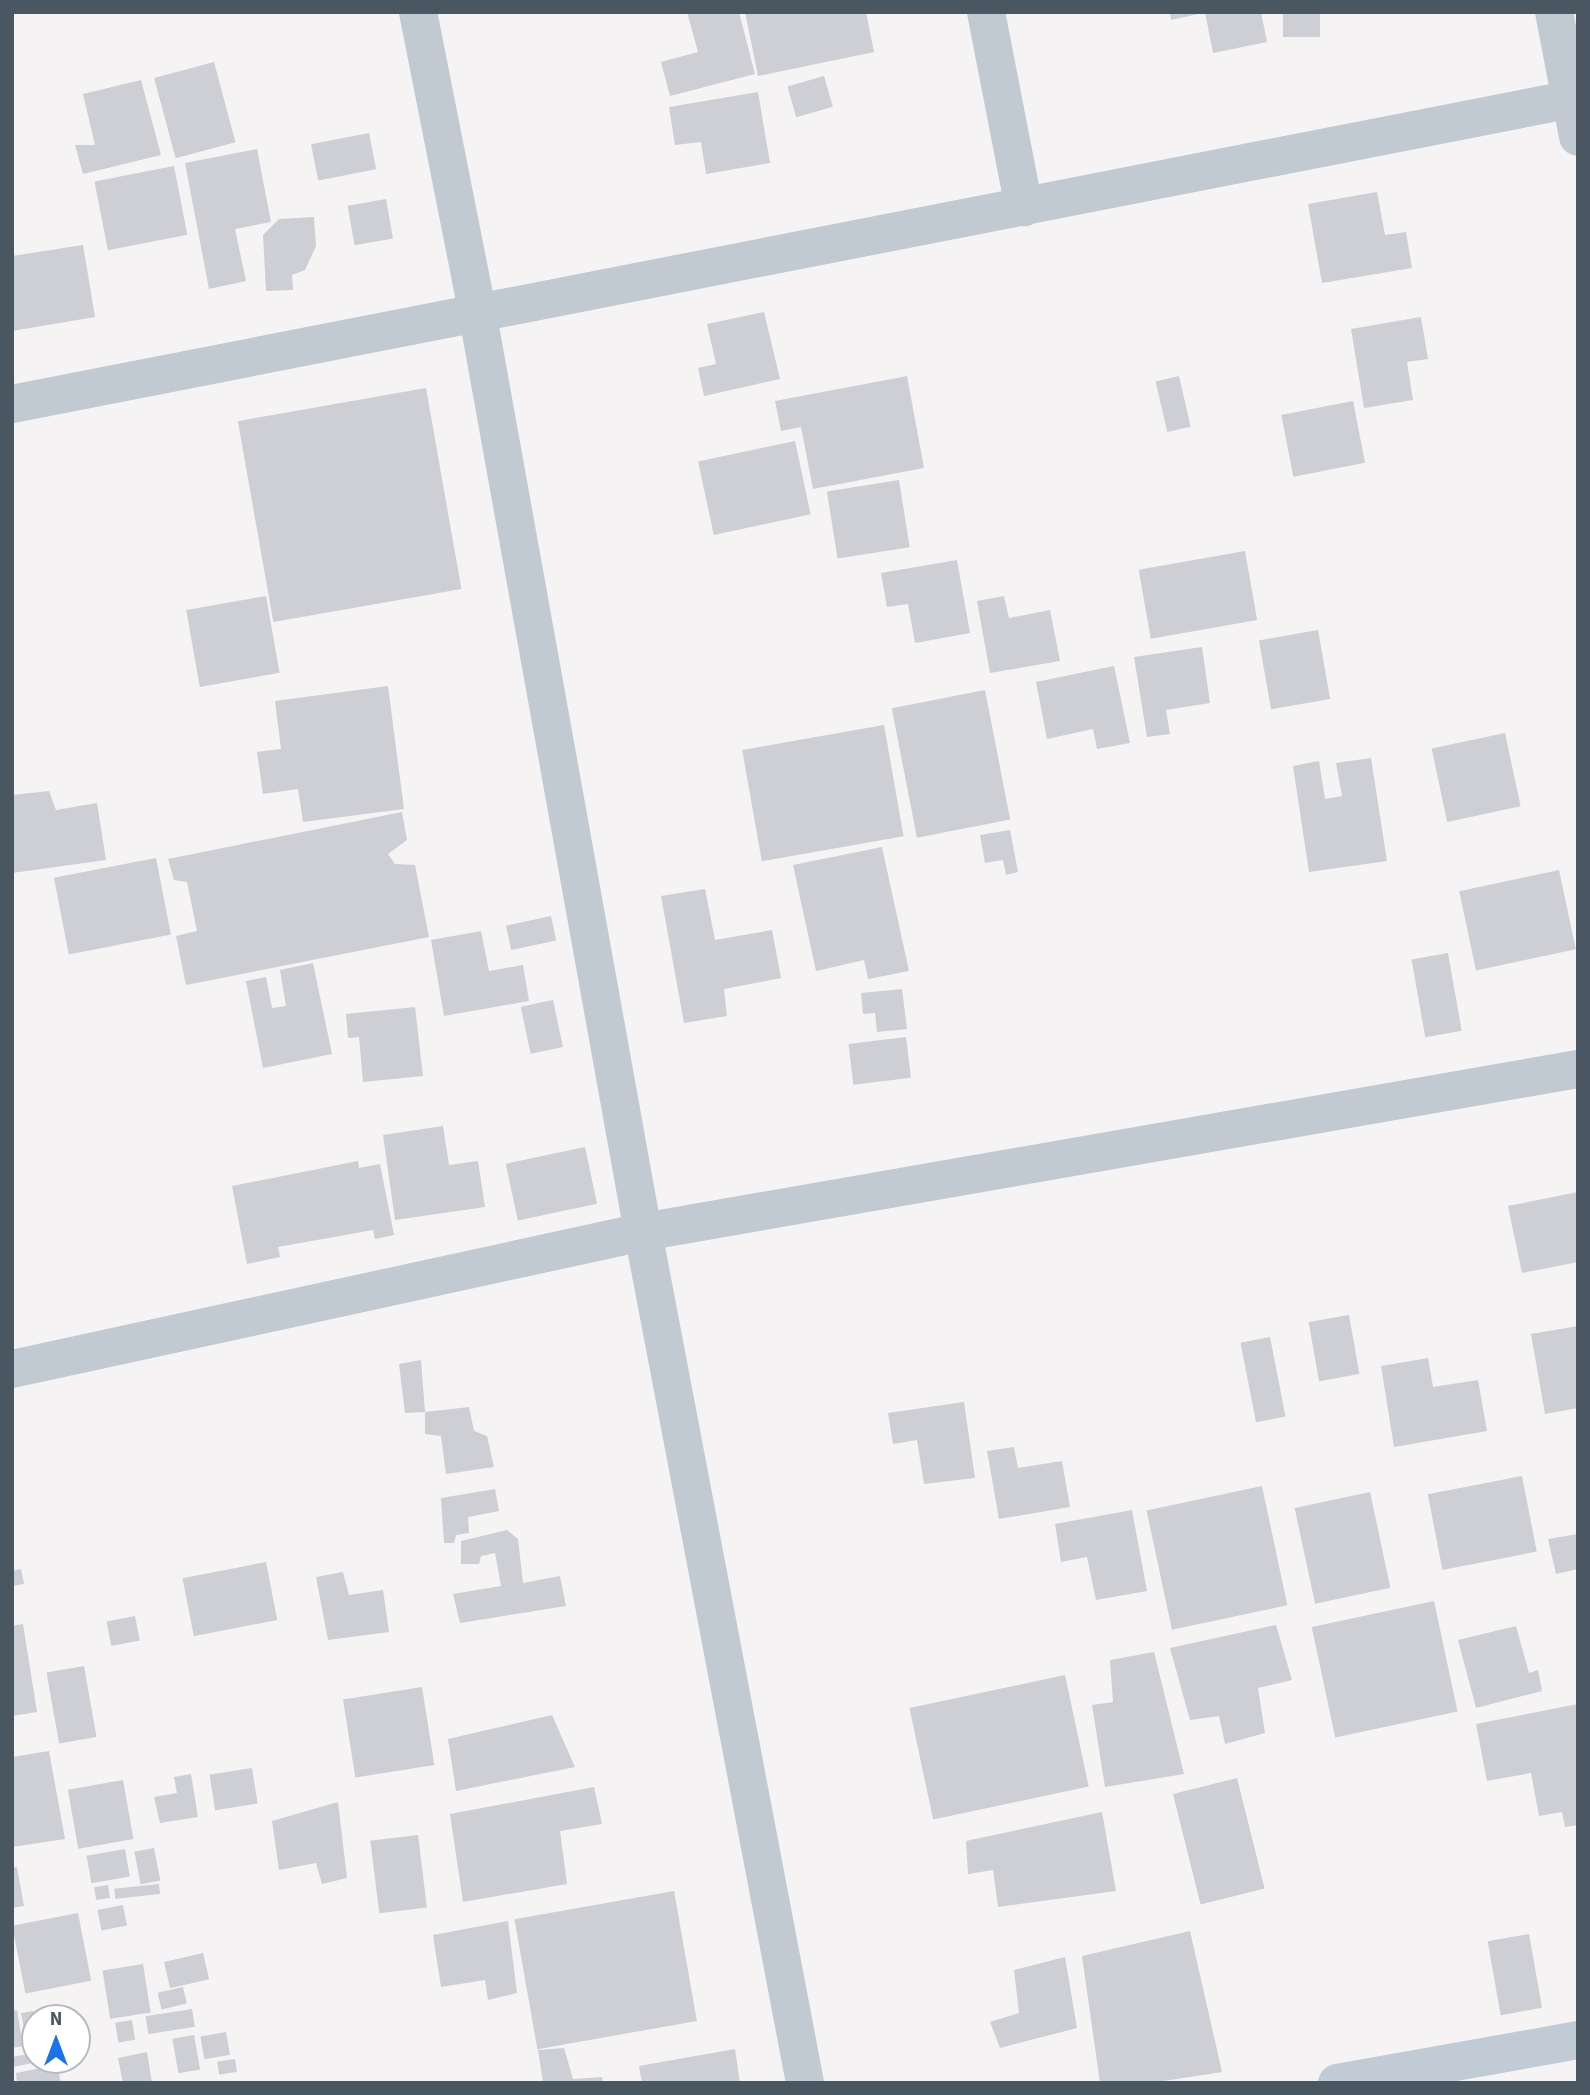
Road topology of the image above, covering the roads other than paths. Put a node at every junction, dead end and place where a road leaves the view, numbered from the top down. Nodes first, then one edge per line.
1 (418, 12) edge
2 (986, 12) edge
3 (1555, 12) edge
4 (1574, 99) edge
5 (1578, 137) edge
6 (1024, 207) junction
7 (478, 316) junction
8 (12, 404) edge
9 (1578, 1069) edge
10 (643, 1232) junction
11 (12, 1369) edge
12 (1578, 2040) edge
13 (805, 2083) edge
14 (1337, 2083) edge

1 - 7 street
2 - 6 street
3 - 4 street
4 - 5 street
4 - 6 street
6 - 7 street
7 - 8 street
7 - 10 street
9 - 10 street
10 - 11 street
10 - 13 street
12 - 14 street

